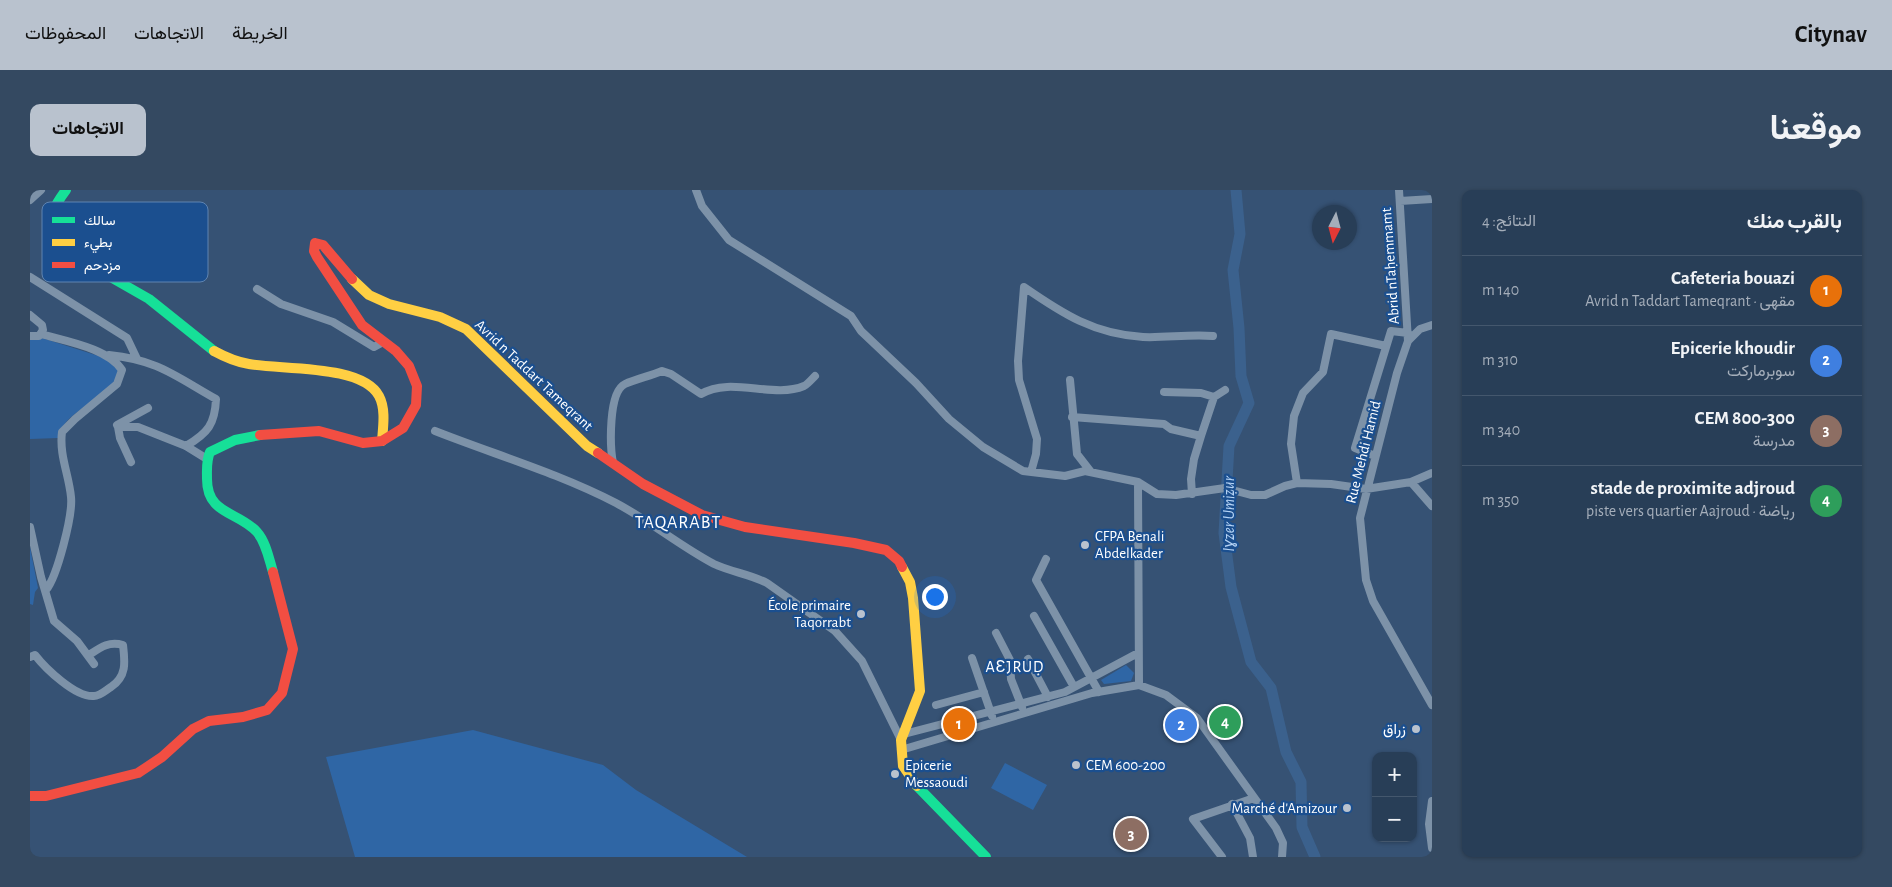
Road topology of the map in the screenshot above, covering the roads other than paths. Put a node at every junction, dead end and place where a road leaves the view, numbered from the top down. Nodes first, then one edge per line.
1 (41, 190) edge
2 (66, 190) edge
3 (696, 190) edge
4 (1399, 190) edge
5 (1432, 199) edge
6 (30, 200) edge
7 (1400, 201) junction
8 (58, 202) edge
9 (30, 277) edge
10 (119, 282) edge
11 (257, 289) dead end
12 (30, 315) edge
13 (1432, 325) edge
14 (41, 334) junction
15 (30, 336) edge
16 (1213, 336) dead end
17 (1408, 337) junction
18 (383, 342) junction
19 (1386, 346) junction
20 (107, 355) junction
21 (137, 359) junction
22 (816, 376) dead end
23 (1070, 380) dead end
24 (1225, 390) dead end
25 (1164, 392) dead end
26 (1214, 396) junction
27 (148, 408) dead end
28 (1072, 417) junction
29 (118, 427) junction
30 (435, 431) dead end
31 (1201, 436) junction
32 (382, 441) junction
33 (186, 446) junction
34 (1375, 456) junction
35 (207, 460) junction
36 (131, 462) dead end
37 (613, 463) junction
38 (1031, 472) junction
39 (1091, 472) junction
40 (1432, 473) edge
41 (1138, 482) junction
42 (1411, 482) junction
43 (1297, 483) junction
44 (1366, 488) junction
45 (1192, 494) junction
46 (1432, 506) edge
47 (30, 527) edge
48 (1046, 560) dead end
49 (46, 590) junction
50 (1034, 616) dead end
51 (996, 633) dead end
52 (1138, 653) junction
53 (89, 655) junction
54 (30, 657) edge
55 (972, 658) dead end
56 (1028, 659) dead end
57 (94, 664) dead end
58 (1092, 677) junction
59 (1139, 685) junction
60 (1074, 687) junction
61 (984, 692) junction
62 (1099, 692) junction
63 (1048, 697) junction
64 (1021, 704) junction
65 (936, 705) dead end
66 (1432, 705) edge
67 (991, 712) junction
68 (1025, 713) junction
69 (995, 722) junction
70 (902, 742) junction
71 (30, 796) edge
72 (1254, 798) junction
73 (1432, 800) edge
74 (1232, 804) junction
75 (1432, 848) edge
76 (986, 857) edge
77 (1222, 857) edge
78 (1253, 857) edge
79 (1282, 857) edge

1 - 6 street
2 - 8 main road
3 - 38 street
4 - 7 street, Abrid nTaḥemmamt
5 - 7 street
7 - 17 street, Abrid nTaḥemmamt
9 - 21 street
10 - 32 main road
11 - 18 street
12 - 14 street
13 - 17 street
14 - 15 street
14 - 20 street
16 - 38 street
17 - 19 street
17 - 34 street, Rue Mehdi Hamid
18 - 32 main road, Avrid n Taddart Tameqrant
18 - 37 main road, Avrid n Taddart Tameqrant
19 - 34 street
19 - 43 street
20 - 21 street
20 - 49 street
21 - 33 street
22 - 37 street
23 - 28 street
24 - 26 street
25 - 26 street
26 - 31 street
27 - 29 street
28 - 31 street
28 - 39 street
29 - 33 street
29 - 36 street
30 - 70 street
31 - 45 street
32 - 35 main road
33 - 35 street
34 - 44 street, Rue Mehdi Hamid
35 - 71 main road
37 - 70 main road, Avrid n Taddart Tameqrant
38 - 39 street
39 - 41 street
40 - 42 street
41 - 45 street
41 - 52 street
42 - 44 street
42 - 46 street
43 - 44 street
43 - 45 street
44 - 66 street, Rue Mehdi Hamid
47 - 49 street
48 - 58 street
49 - 53 street
50 - 60 street
51 - 64 street
52 - 58 street
52 - 59 street
53 - 54 street
53 - 57 street
55 - 61 street
56 - 63 street
58 - 60 street
58 - 62 street
59 - 62 street
59 - 72 street
60 - 63 street
61 - 65 street
61 - 67 street
62 - 68 street
63 - 64 street
64 - 67 street
64 - 68 street
67 - 69 street
67 - 70 street
68 - 69 street
69 - 70 street
70 - 76 main road
72 - 74 street
72 - 79 street
73 - 75 street
74 - 77 street
74 - 78 street

